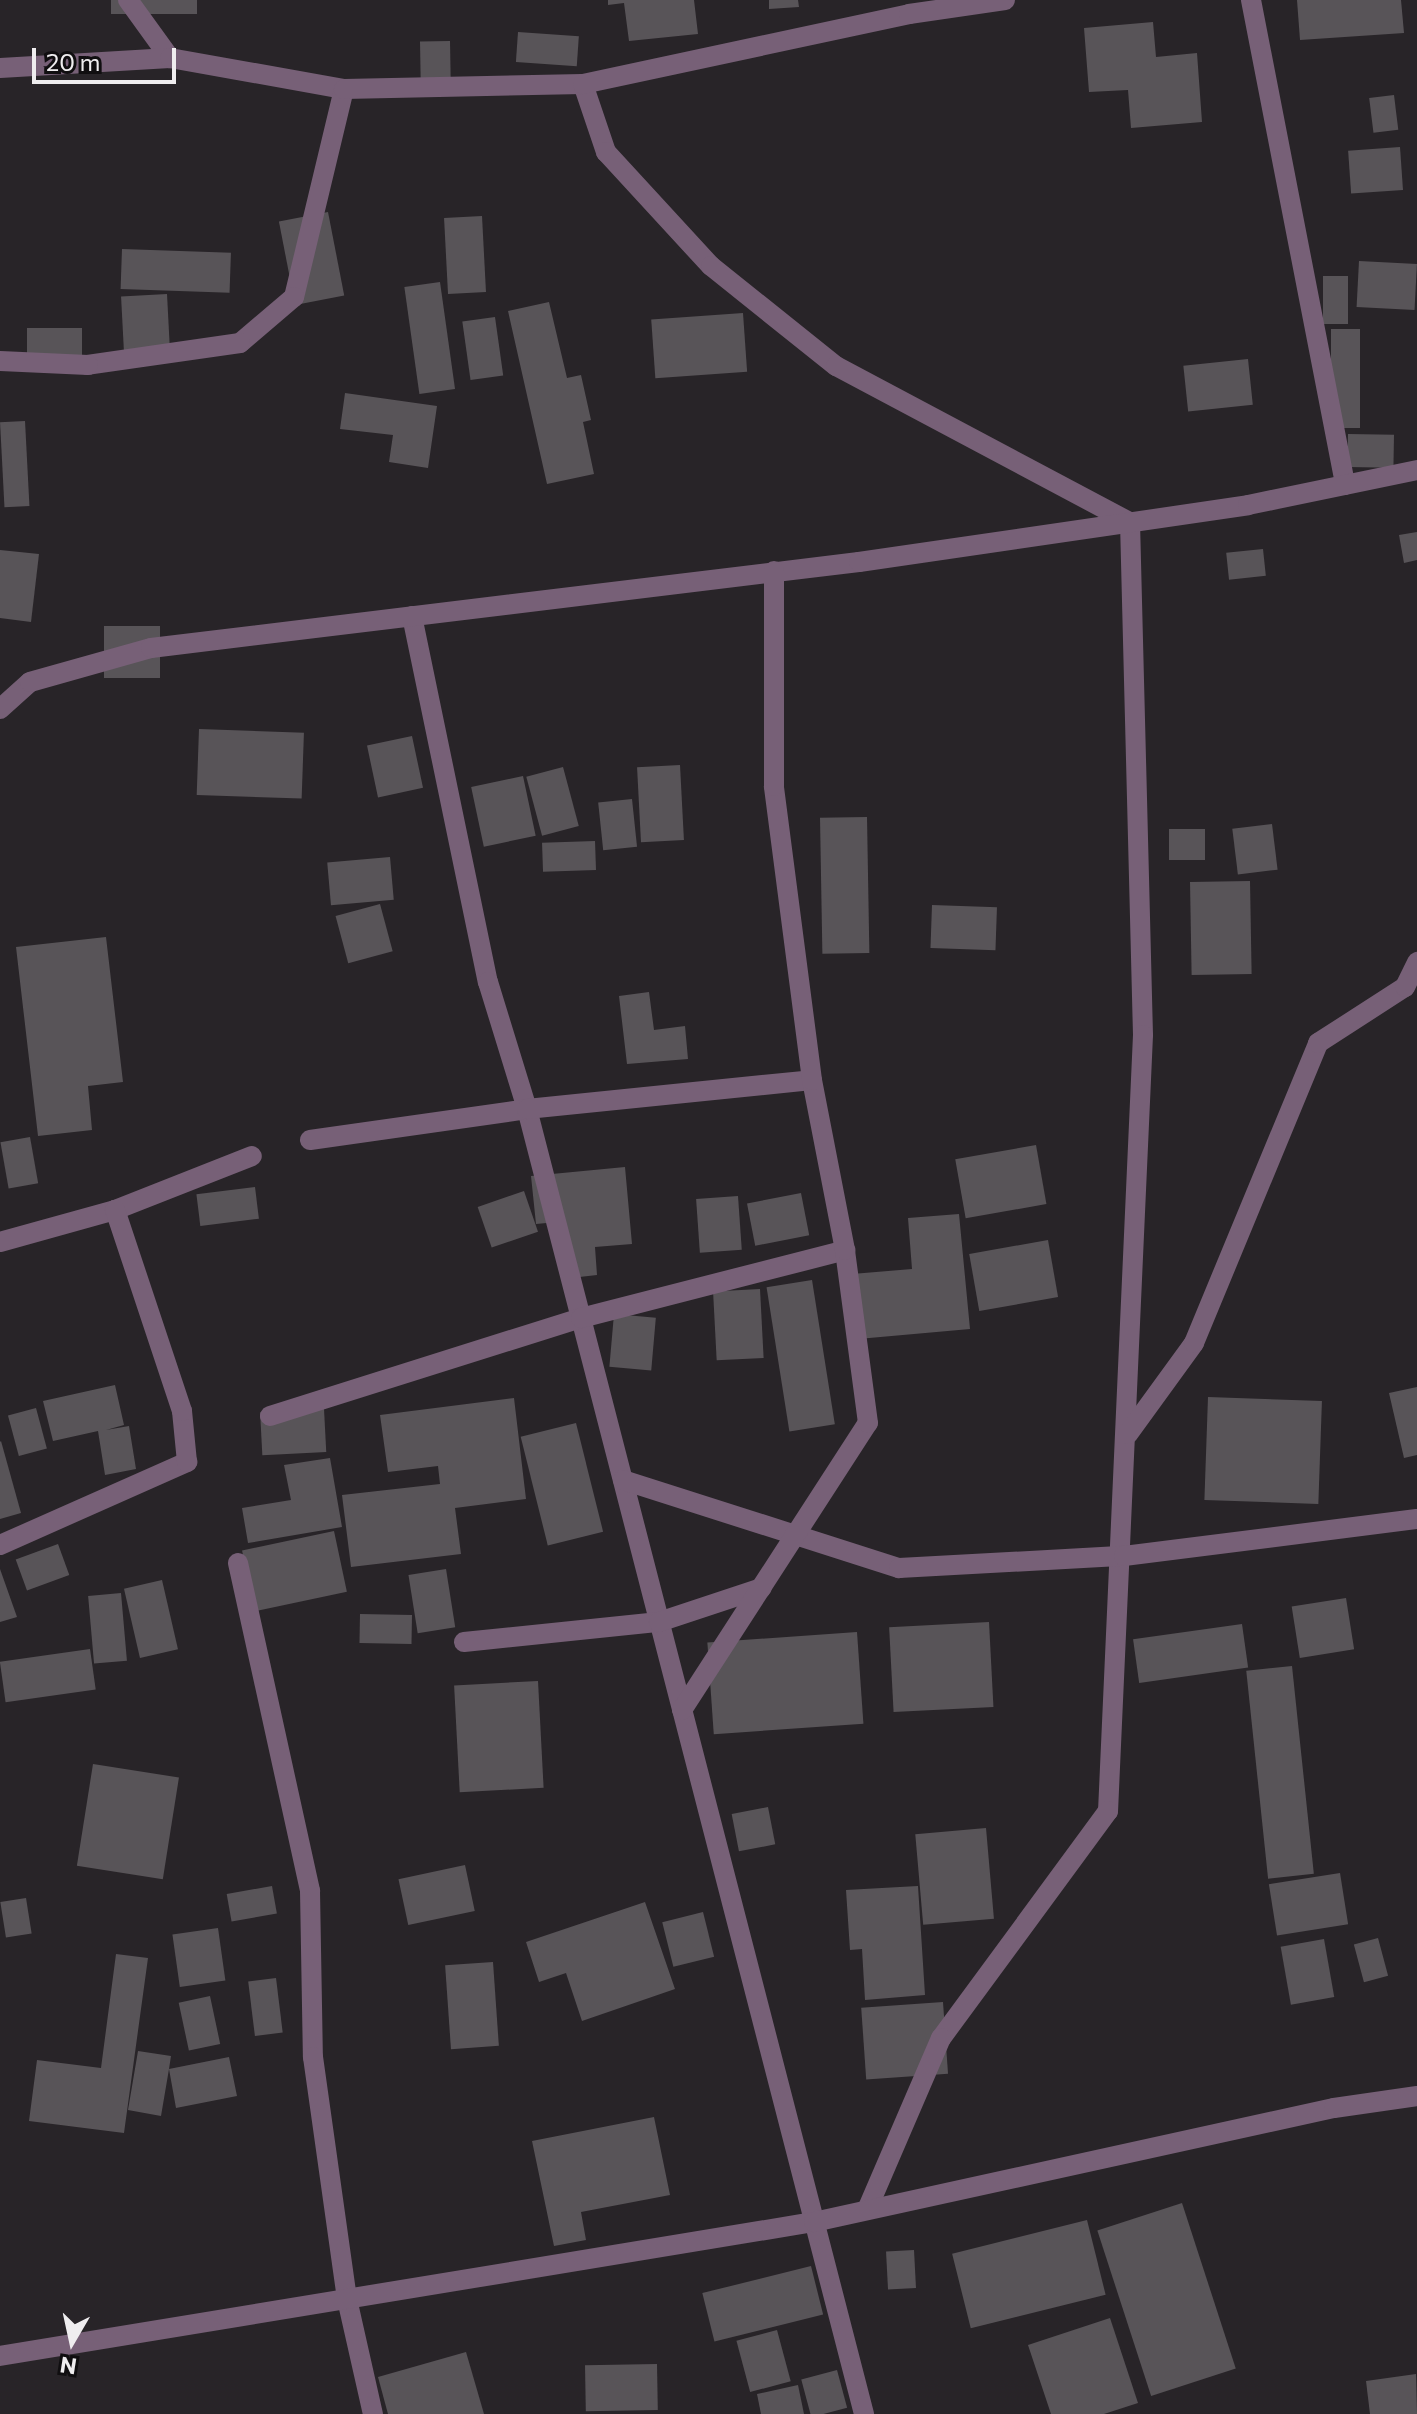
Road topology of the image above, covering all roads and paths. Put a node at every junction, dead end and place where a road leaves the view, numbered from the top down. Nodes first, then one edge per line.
1 (128, 0) edge
2 (1005, 0) edge
3 (1251, 0) edge
4 (170, 58) junction
5 (0, 68) edge
6 (583, 84) junction
7 (344, 89) junction
8 (0, 361) edge
9 (1417, 470) edge
10 (1345, 485) junction
11 (1130, 522) junction
12 (774, 571) junction
13 (412, 616) junction
14 (0, 709) edge
15 (1417, 962) edge
16 (812, 1080) junction
17 (527, 1109) junction
18 (310, 1140) dead end
19 (252, 1156) dead end
20 (115, 1210) junction
21 (0, 1242) edge
22 (845, 1250) junction
23 (581, 1318) junction
24 (270, 1416) dead end
25 (1128, 1434) junction
26 (623, 1480) junction
27 (1417, 1519) edge
28 (795, 1536) junction
29 (0, 1545) edge
30 (1124, 1556) junction
31 (238, 1563) dead end
32 (762, 1588) junction
33 (659, 1622) junction
34 (464, 1642) dead end
35 (682, 1710) junction
36 (1417, 2096) edge
37 (867, 2210) junction
38 (814, 2222) junction
39 (347, 2299) junction
40 (0, 2356) edge
41 (373, 2414) edge
42 (864, 2414) edge

1 - 4 street
2 - 6 street
3 - 10 street
4 - 5 street
4 - 7 street
6 - 7 street
6 - 11 street
7 - 8 street
9 - 10 street
10 - 11 street
11 - 12 street
11 - 25 street
12 - 13 street
12 - 16 street
13 - 14 street
13 - 17 street
15 - 25 street
16 - 17 street
16 - 22 street
17 - 18 street
17 - 23 street
19 - 20 street
20 - 21 street
20 - 29 street
22 - 23 street
22 - 28 street
23 - 24 street
23 - 26 street
25 - 30 street
26 - 28 street
26 - 33 street
27 - 30 street
28 - 30 street
28 - 32 street
30 - 37 street
31 - 39 street
32 - 33 street
32 - 35 street
33 - 34 street
33 - 35 street
35 - 38 street
36 - 37 street
37 - 38 street
38 - 39 street
38 - 42 street
39 - 40 street
39 - 41 street

